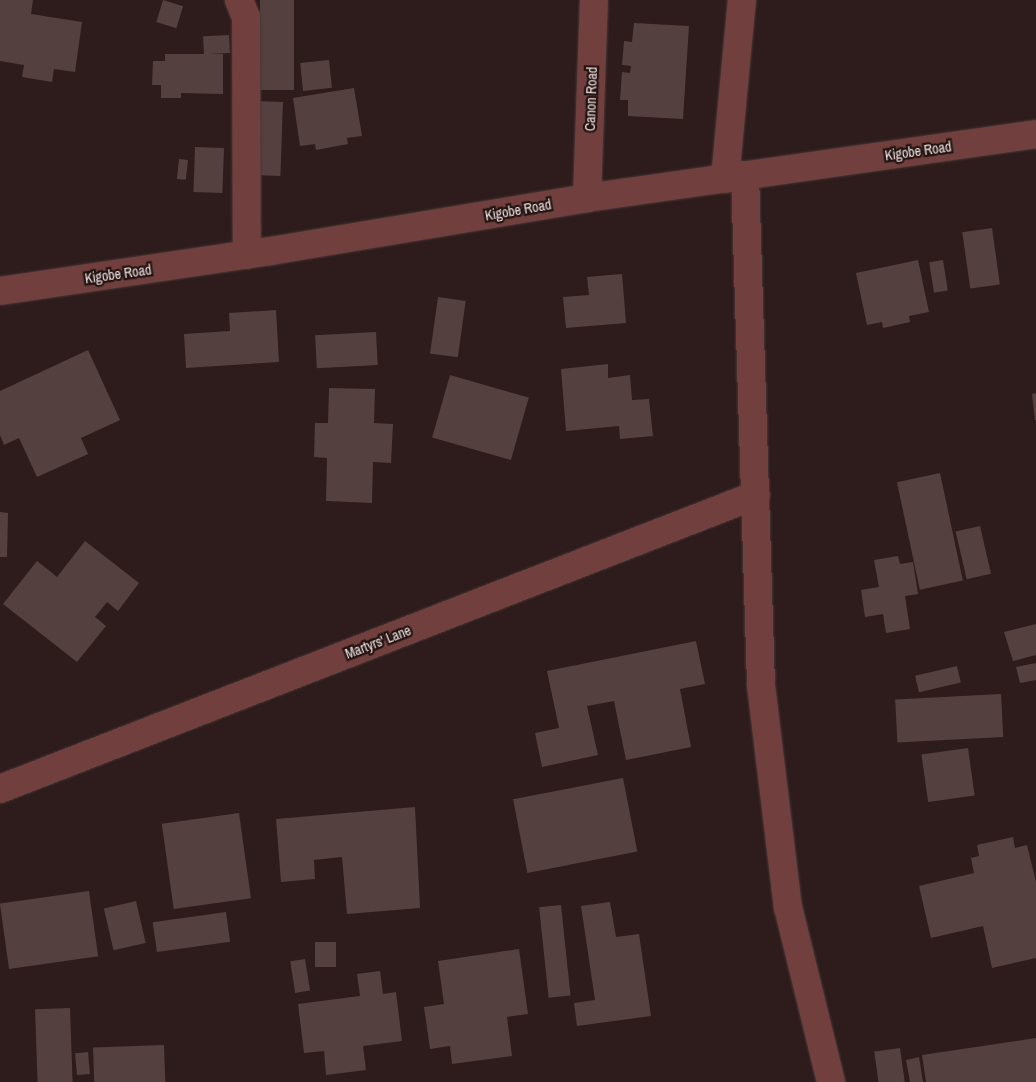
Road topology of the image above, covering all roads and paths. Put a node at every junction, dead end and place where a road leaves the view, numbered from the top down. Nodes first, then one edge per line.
1 (239, 0) edge
2 (594, 0) edge
3 (742, 0) edge
4 (1036, 134) edge
5 (735, 177) junction
6 (587, 198) junction
7 (246, 255) junction
8 (0, 292) edge
9 (756, 495) junction
10 (0, 789) edge
11 (831, 1082) edge

1 - 7 street
2 - 6 street, Canon Road
3 - 5 street
4 - 5 street, Kigobe Road
5 - 6 street, Kigobe Road
5 - 9 street
6 - 7 street, Kigobe Road
7 - 8 street, Kigobe Road
9 - 10 street, Martyrs' Lane
9 - 11 street

